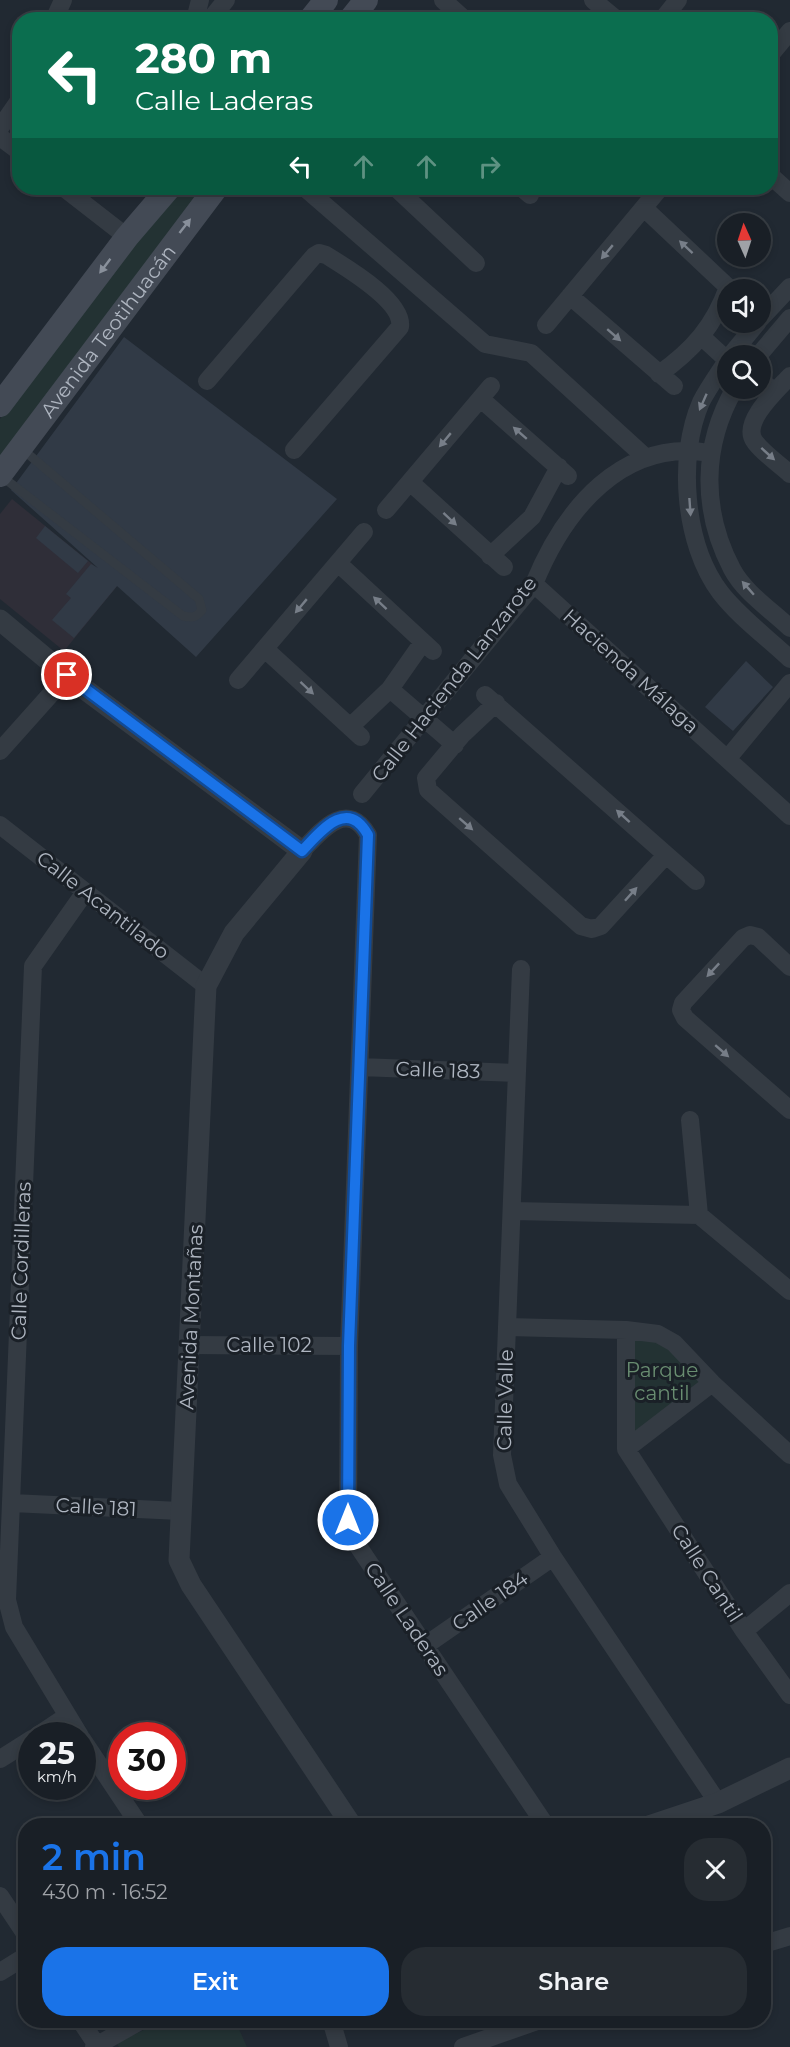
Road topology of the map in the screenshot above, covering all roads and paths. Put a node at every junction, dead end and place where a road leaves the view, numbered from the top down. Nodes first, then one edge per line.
1 (226, 0) edge
2 (326, 0) edge
3 (443, 0) edge
4 (593, 0) edge
5 (678, 0) edge
6 (216, 12) edge
7 (316, 12) edge
8 (456, 12) edge
9 (607, 12) edge
10 (668, 12) edge
11 (12, 111) edge
12 (0, 128) edge
13 (778, 182) edge
14 (790, 193) edge
15 (73, 195) edge
16 (163, 195) edge
17 (211, 195) edge
18 (312, 195) edge
19 (403, 195) edge
20 (654, 195) edge
21 (644, 208) junction
22 (127, 237) junction
23 (387, 262) junction
24 (476, 263) dead end
25 (720, 279) edge
26 (369, 282) junction
27 (790, 287) edge
28 (570, 296) junction
29 (771, 308) edge
30 (717, 314) edge
31 (790, 318) edge
32 (546, 325) dead end
33 (749, 333) edge
34 (702, 336) junction
35 (739, 345) edge
36 (767, 345) edge
37 (717, 350) edge
38 (659, 374) junction
39 (717, 376) edge
40 (790, 376) edge
41 (207, 381) dead end
42 (674, 386) dead end
43 (771, 389) edge
44 (775, 392) junction
45 (729, 399) edge
46 (0, 405) edge
47 (20, 448) junction
48 (688, 449) junction
49 (294, 450) dead end
50 (710, 453) junction
51 (644, 456) junction
52 (790, 474) edge
53 (0, 475) edge
54 (410, 482) junction
55 (386, 510) dead end
56 (532, 517) junction
57 (364, 532) dead end
58 (555, 541) junction
59 (338, 563) junction
60 (534, 584) junction
61 (0, 620) edge
62 (790, 628) edge
63 (265, 649) junction
64 (790, 659) edge
65 (67, 675) junction
66 (238, 680) dead end
67 (790, 683) edge
68 (390, 690) junction
69 (424, 716) junction
70 (455, 745) junction
71 (0, 751) edge
72 (728, 758) junction
73 (362, 794) dead end
74 (790, 816) edge
75 (352, 819) joint
76 (0, 825) edge
77 (302, 851) junction
78 (666, 855) junction
79 (696, 881) dead end
80 (85, 892) junction
81 (790, 967) edge
82 (521, 969) dead end
83 (206, 986) junction
84 (360, 1067) junction
85 (515, 1073) junction
86 (790, 1110) edge
87 (690, 1120) dead end
88 (513, 1211) junction
89 (699, 1215) junction
90 (790, 1291) edge
91 (507, 1327) junction
92 (626, 1330) junction
93 (190, 1345) junction
94 (349, 1346) junction
95 (8, 1350) edge
96 (712, 1383) junction
97 (626, 1449) junction
98 (790, 1455) edge
99 (12, 1503) junction
100 (180, 1511) junction
101 (553, 1557) junction
102 (790, 1593) edge
103 (744, 1631) junction
104 (426, 1646) junction
105 (790, 1695) edge
106 (67, 1716) junction
107 (58, 1722) edge
108 (71, 1722) edge
109 (18, 1748) edge
110 (0, 1759) edge
111 (96, 1760) edge
112 (790, 1768) edge
113 (718, 1803) junction
114 (135, 1818) edge
115 (347, 1818) edge
116 (541, 1818) edge
117 (673, 1818) edge
118 (0, 1896) edge
119 (18, 1923) edge
120 (790, 1936) edge
121 (771, 1942) edge
122 (18, 1961) edge
123 (0, 1972) edge
124 (85, 2028) edge
125 (128, 2028) edge
126 (333, 2028) edge
127 (517, 2028) edge
128 (96, 2047) edge
129 (339, 2047) edge
130 (463, 2047) edge

1 - 6 street
2 - 7 main road
3 - 8 street
4 - 9 street
5 - 10 street
11 - 12 street
13 - 14 street
15 - 22 street
16 - 22 main road, Avenida Teotihuacán
47 -> 17 main road, Avenida Teotihuacán
18 - 23 street
19 - 24 street
20 - 21 street
25 -> 21 street
21 -> 28 street
22 -> 46 main road, Avenida Teotihuacán
23 - 26 street
23 - 51 street
26 - 41 street
26 - 49 street
27 - 29 street
28 - 32 street
28 -> 38 street
30 - 34 street
31 - 36 street
33 - 35 street
34 - 37 street
34 - 38 street
38 - 42 street
39 -> 48 street
40 - 44 street
43 - 44 street
44 -> 52 street
45 - 50 street
47 - 53 main road, Avenida Teotihuacán
47 - 53 lane
48 - 50 street, Calle Hacienda Lanzarote
48 - 51 street, Calle Hacienda Lanzarote
48 -> 64 street
62 -> 50 street
51 - 58 street, Calle Hacienda Lanzarote
54 - 55 street
54 -> 56 street
56 -> 54 street
56 - 58 street
57 - 59 street
58 - 60 street, Calle Hacienda Lanzarote
59 -> 63 street
68 -> 59 street
60 - 69 street, Calle Hacienda Lanzarote
60 - 72 street, Hacienda Málaga
61 - 65 street
63 - 66 street
63 -> 68 street
65 - 71 street
65 - 77 street
67 - 72 street
68 - 69 street
69 - 70 street
69 - 73 street, Calle Hacienda Lanzarote
78 -> 70 street
70 -> 78 street
72 - 74 street, Hacienda Málaga
75 - 77 street, Avenida Montañas
75 - 84 street, Calle Laderas
76 - 80 street, Calle Acantilado
77 - 83 street, Avenida Montañas
78 - 79 street
80 - 83 street, Calle Acantilado
80 - 95 street, Calle Cordilleras
81 -> 86 street
82 - 85 street, Calle Valle
83 - 93 street, Avenida Montañas
84 - 85 street, Calle 183
84 - 94 street, Calle Laderas
85 - 88 street, Calle Valle
87 - 89 street
88 - 89 street
88 - 91 street, Calle Valle
89 - 90 street
91 - 92 street
91 - 101 street, Calle Valle
92 - 96 street
92 - 97 street
93 - 94 street, Calle 102
93 - 100 street, Avenida Montañas
94 - 104 street, Calle Laderas
95 - 99 street, Calle Cordilleras
96 - 97 street
96 - 98 street
97 - 103 street, Calle Cantil
99 - 100 street, Calle 181
99 - 106 street, Calle Cordilleras
100 - 115 street, Avenida Montañas
101 - 104 street, Calle 184
101 - 113 street, Calle Valle
102 - 103 street
103 - 105 street, Calle Cantil
104 - 116 street, Calle Laderas
106 - 107 street
106 - 108 street, Calle Cordilleras
109 - 110 street
111 - 114 street
112 - 113 street
113 - 117 street
118 - 119 street
120 - 121 street
122 - 123 street
124 - 128 street
125 - 128 street
126 - 129 street
127 - 130 street

